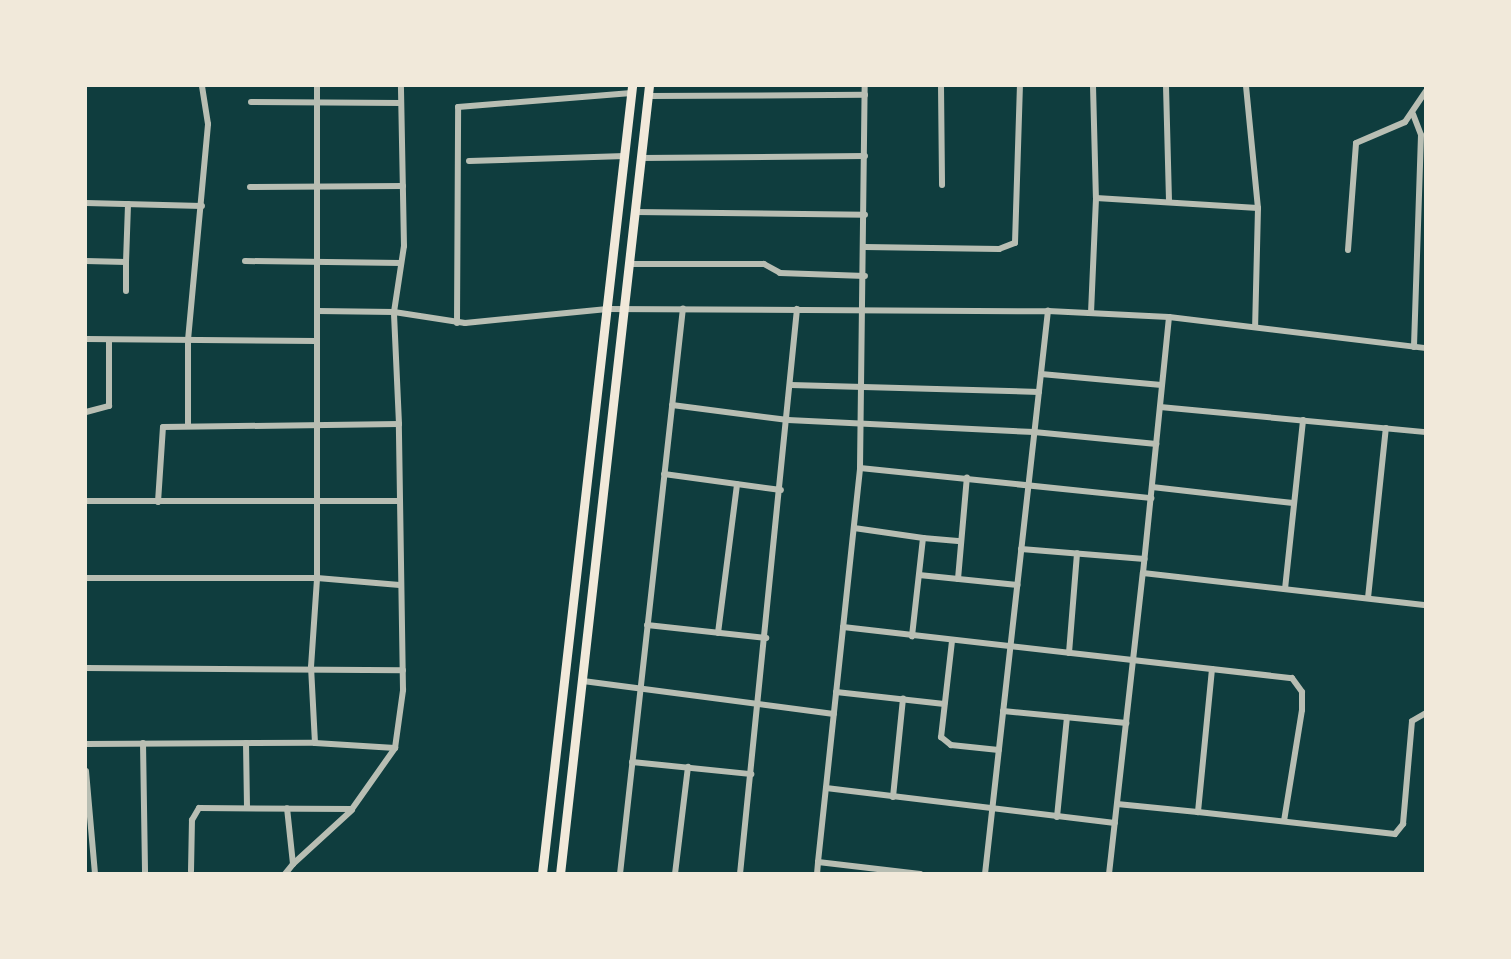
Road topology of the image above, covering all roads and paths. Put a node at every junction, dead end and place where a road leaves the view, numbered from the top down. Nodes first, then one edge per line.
1 (202, 86) edge
2 (317, 86) edge
3 (401, 86) edge
4 (649, 86) edge
5 (865, 86) edge
6 (941, 86) edge
7 (1020, 86) edge
8 (1093, 86) edge
9 (1166, 86) edge
10 (1246, 86) edge
11 (631, 89) edge
12 (1425, 91) edge
13 (865, 95) junction
14 (648, 96) junction
15 (251, 102) dead end
16 (317, 102) junction
17 (401, 103) junction
18 (1413, 114) junction
19 (624, 156) junction
20 (865, 156) junction
21 (641, 158) junction
22 (469, 160) dead end
23 (942, 185) dead end
24 (317, 186) junction
25 (403, 186) junction
26 (250, 187) dead end
27 (1095, 198) junction
28 (1169, 202) junction
29 (86, 203) edge
30 (128, 204) junction
31 (201, 206) junction
32 (1258, 208) junction
33 (635, 212) junction
34 (865, 215) junction
35 (865, 247) junction
36 (1348, 250) dead end
37 (86, 261) edge
38 (245, 261) dead end
39 (126, 262) junction
40 (401, 263) junction
41 (316, 264) junction
42 (629, 264) junction
43 (865, 276) junction
44 (126, 291) dead end
45 (683, 308) junction
46 (607, 309) junction
47 (624, 309) junction
48 (797, 309) junction
49 (864, 309) junction
50 (318, 311) junction
51 (1048, 311) junction
52 (394, 312) junction
53 (1091, 313) junction
54 (1169, 317) junction
55 (457, 323) junction
56 (1256, 327) junction
57 (86, 339) edge
58 (109, 340) junction
59 (188, 340) junction
60 (316, 341) junction
61 (1414, 347) junction
62 (1425, 348) edge
63 (1041, 374) junction
64 (865, 384) junction
65 (791, 385) junction
66 (1162, 385) junction
67 (1039, 392) junction
68 (672, 405) junction
69 (1160, 406) junction
70 (86, 412) edge
71 (788, 420) junction
72 (1303, 420) junction
73 (399, 424) junction
74 (316, 425) junction
75 (865, 425) junction
76 (188, 426) junction
77 (1386, 428) junction
78 (1034, 432) junction
79 (1425, 432) edge
80 (1156, 444) junction
81 (860, 468) junction
82 (664, 474) junction
83 (968, 477) junction
84 (1029, 483) junction
85 (737, 484) junction
86 (1152, 487) junction
87 (782, 490) junction
88 (1151, 498) junction
89 (86, 501) edge
90 (399, 501) junction
91 (158, 502) junction
92 (317, 503) junction
93 (1293, 503) junction
94 (854, 528) junction
95 (923, 538) junction
96 (962, 541) junction
97 (1022, 549) junction
98 (1077, 553) junction
99 (1145, 559) junction
100 (1143, 573) junction
101 (919, 575) junction
102 (86, 578) edge
103 (317, 578) junction
104 (958, 579) junction
105 (400, 585) junction
106 (1017, 585) junction
107 (1285, 589) junction
108 (1368, 598) junction
109 (1425, 605) edge
110 (647, 625) junction
111 (843, 627) junction
112 (718, 633) junction
113 (912, 636) junction
114 (766, 638) junction
115 (952, 641) junction
116 (1011, 648) junction
117 (1069, 654) junction
118 (1133, 660) junction
119 (311, 667) junction
120 (86, 668) edge
121 (1212, 669) junction
122 (403, 670) junction
123 (583, 681) junction
124 (640, 690) junction
125 (836, 692) junction
126 (903, 699) junction
127 (759, 704) junction
128 (944, 704) junction
129 (1003, 711) junction
130 (1425, 713) edge
131 (834, 714) junction
132 (1067, 717) junction
133 (1126, 723) junction
134 (142, 743) junction
135 (246, 743) junction
136 (315, 743) junction
137 (86, 744) edge
138 (395, 748) junction
139 (999, 750) junction
140 (632, 762) junction
141 (688, 768) junction
142 (86, 771) edge
143 (751, 774) junction
144 (826, 788) junction
145 (893, 797) junction
146 (1117, 804) junction
147 (247, 808) junction
148 (287, 808) junction
149 (352, 809) junction
150 (993, 810) junction
151 (1198, 812) junction
152 (1057, 817) junction
153 (1284, 820) junction
154 (88, 823) edge
155 (1115, 823) junction
156 (818, 862) junction
157 (292, 864) junction
158 (191, 871) dead end
159 (95, 873) edge
160 (145, 873) edge
161 (285, 873) edge
162 (542, 873) edge
163 (560, 873) edge
164 (620, 873) edge
165 (675, 873) edge
166 (740, 873) edge
167 (817, 873) edge
168 (920, 873) edge
169 (985, 873) edge
170 (1109, 873) edge

1 - 31 street
2 - 16 street
3 - 17 street
4 - 14 main road
5 - 13 street
6 - 23 street
7 - 35 street
8 - 27 street
9 - 28 street
10 - 32 street
11 - 19 main road
11 - 55 street
12 - 18 street
13 - 14 street
13 - 20 street
14 - 21 main road
15 - 16 street
16 - 17 street
16 - 24 street
17 - 25 street
18 - 36 street
18 - 61 street
19 - 22 street
19 - 46 main road
20 - 21 street
20 - 34 street
21 - 33 main road
24 - 25 street
24 - 26 street
24 - 41 street
25 - 40 street
27 - 28 street
27 - 53 street
28 - 32 street
29 - 30 street
30 - 31 street
30 - 39 street
31 - 59 street
32 - 56 street
33 - 34 street
33 - 42 main road
34 - 35 street
35 - 43 street
37 - 39 street
38 - 41 street
39 - 44 street
40 - 41 street
40 - 52 street
41 - 50 street
42 - 43 street
42 - 47 main road
43 - 49 street
45 - 47 street
45 - 48 street
45 - 68 street
46 - 47 street
46 - 55 street
46 - 162 main road
47 - 123 main road
48 - 49 street
48 - 65 street
49 - 51 street
49 - 64 street
50 - 52 street
50 - 60 street
51 - 53 street
51 - 63 street
52 - 55 street
52 - 73 street
53 - 54 street
54 - 56 street
54 - 66 street
56 - 61 street
57 - 58 street
58 - 59 street
58 - 70 street
59 - 60 street
59 - 76 street
60 - 74 street
61 - 62 street
63 - 66 street
63 - 67 street
64 - 65 street
64 - 67 street
64 - 75 street
65 - 71 street
66 - 69 street
67 - 78 street
68 - 71 street
68 - 82 street
69 - 72 street
69 - 80 street
71 - 75 street
71 - 87 street
72 - 77 street
72 - 93 street
73 - 74 street
73 - 90 street
74 - 76 street
74 - 92 street
75 - 78 street
75 - 81 street
76 - 91 street
77 - 79 street
77 - 108 street
78 - 80 street
78 - 84 street
80 - 86 street
81 - 83 street
81 - 94 street
82 - 85 street
82 - 110 street
83 - 84 street
83 - 96 street
84 - 88 street
84 - 97 street
85 - 87 street
85 - 112 street
86 - 88 street
86 - 93 street
87 - 114 street
88 - 99 street
89 - 91 street
90 - 92 street
90 - 105 street
91 - 92 street
92 - 103 street
93 - 107 street
94 - 95 street
94 - 111 street
95 - 96 street
95 - 101 street
96 - 104 street
97 - 98 street
97 - 106 street
98 - 99 street
98 - 117 street
99 - 100 street
100 - 107 street
100 - 118 street
101 - 104 street
101 - 113 street
102 - 103 street
103 - 105 street
103 - 119 street
104 - 106 street
105 - 122 street
106 - 116 street
107 - 108 street
108 - 109 street
110 - 112 street
110 - 124 street
111 - 113 street
111 - 125 street
112 - 114 street
113 - 115 street
114 - 127 street
115 - 116 street
115 - 128 street
116 - 117 street
116 - 129 street
117 - 118 street
118 - 121 street
118 - 133 street
119 - 120 street
119 - 122 street
119 - 136 street
121 - 151 street
121 - 153 street
122 - 138 street
123 - 124 street
123 - 163 main road
124 - 127 street
124 - 140 street
125 - 126 street
125 - 131 street
126 - 128 street
126 - 145 street
127 - 131 street
127 - 143 street
128 - 139 street
129 - 132 street
129 - 139 street
130 - 153 street
131 - 144 street
132 - 133 street
132 - 152 street
133 - 146 street
134 - 135 street
134 - 137 street
134 - 160 street
135 - 136 street
135 - 147 street
136 - 138 street
138 - 149 street
139 - 150 street
140 - 141 street
140 - 164 street
141 - 143 street
141 - 165 street
142 - 154 street
143 - 166 street
144 - 145 street
144 - 156 street
145 - 150 street
146 - 151 street
146 - 155 street
147 - 148 street
147 - 158 street
148 - 149 street
148 - 157 street
149 - 157 street
150 - 152 street
150 - 169 street
151 - 153 street
152 - 155 street
154 - 159 street
155 - 170 street
156 - 167 street
156 - 168 street
157 - 161 street

